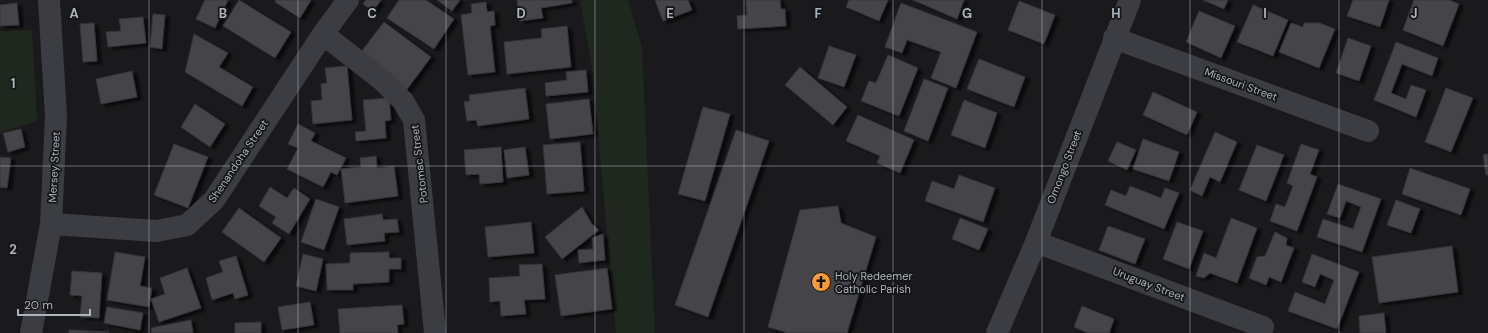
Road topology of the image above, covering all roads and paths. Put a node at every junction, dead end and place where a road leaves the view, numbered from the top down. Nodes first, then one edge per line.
1 (49, 0) edge
2 (348, 0) edge
3 (1130, 0) edge
4 (323, 34) junction
5 (1114, 38) junction
6 (1368, 131) dead end
7 (51, 224) junction
8 (1036, 242) junction
9 (1263, 327) dead end
10 (31, 333) edge
11 (435, 333) edge
12 (997, 333) edge

1 - 7 street, Mersey Street
2 - 4 street, Shenandoha Street
3 - 5 street, Omongo Street
4 - 7 street, Shenandoha Street
4 - 11 street, Potomac Street
5 - 6 street, Missouri Street
5 - 8 street, Omongo Street
7 - 10 street, Mersey Street
8 - 9 street, Uruguay Street
8 - 12 street, Omongo Street

